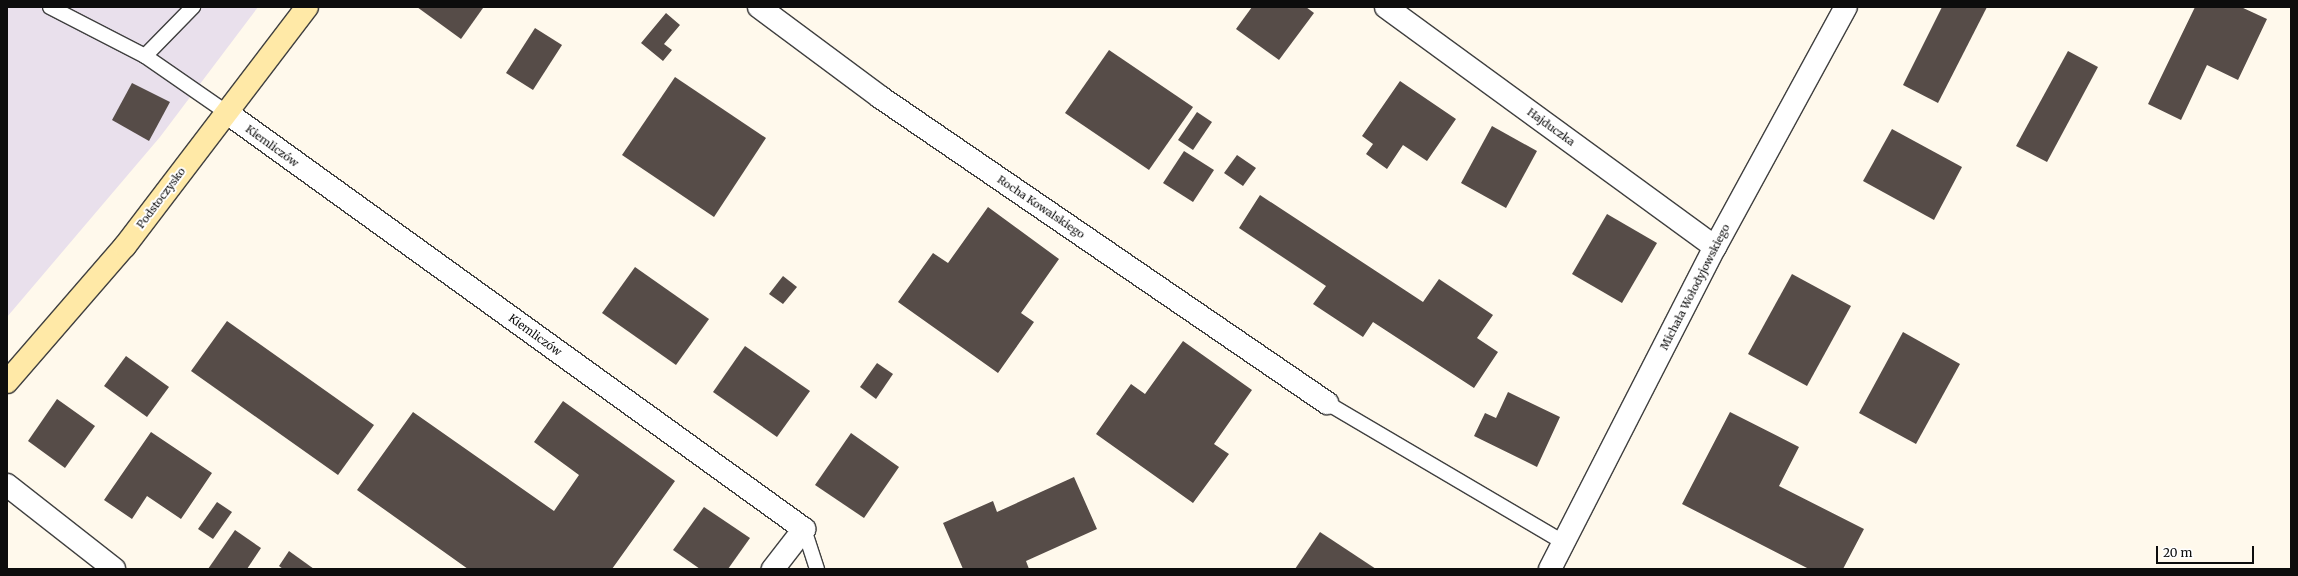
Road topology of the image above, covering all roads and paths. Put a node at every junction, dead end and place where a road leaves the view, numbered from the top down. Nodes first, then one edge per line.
1 (50, 7) edge
2 (193, 7) edge
3 (306, 7) edge
4 (759, 7) edge
5 (1386, 7) edge
6 (1846, 7) edge
7 (145, 56) junction
8 (226, 112) junction
9 (1715, 247) junction
10 (7, 382) edge
11 (1327, 403) joint
12 (7, 486) edge
13 (804, 529) junction
14 (1565, 543) junction
15 (114, 569) edge
16 (773, 569) edge
17 (816, 569) edge
18 (1550, 569) edge

1 - 7 lane
2 - 7 lane
3 - 8 street, Podstoczysko
4 - 11 street, Rocha Kowalskiego
5 - 9 street, Hajduczka
6 - 9 street, Michała Wołodyjowskiego
7 - 8 lane
8 - 10 street, Podstoczysko
8 - 13 street, Kiemliczów
9 - 14 street, Michała Wołodyjowskiego
11 - 14 lane
12 - 15 street
13 - 16 street
13 - 17 lane
14 - 18 street, Michała Wołodyjowskiego

